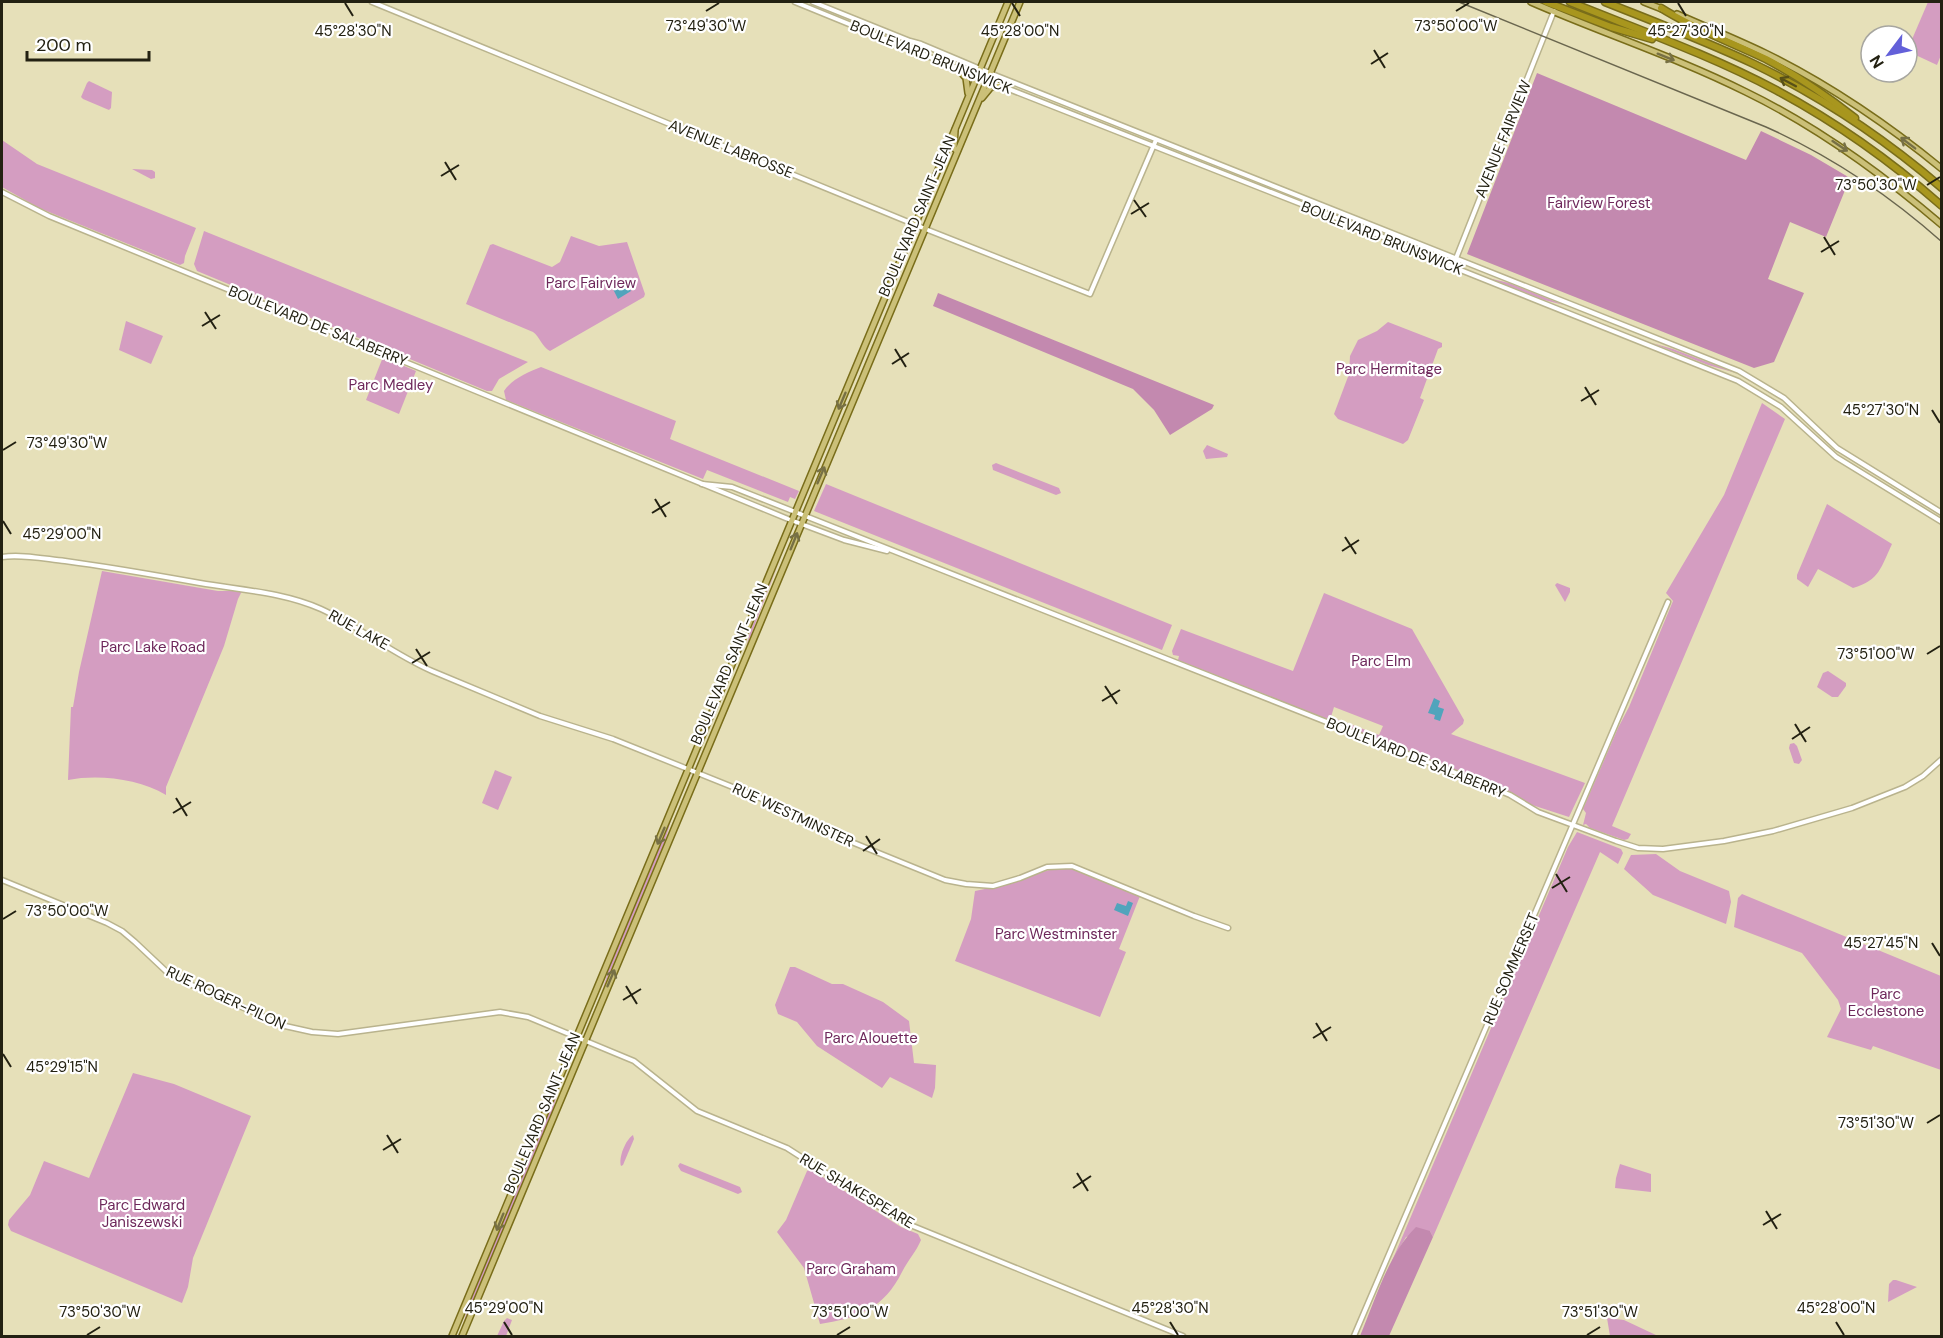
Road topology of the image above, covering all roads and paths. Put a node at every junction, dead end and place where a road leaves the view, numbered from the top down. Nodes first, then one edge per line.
1 (372, 2) edge
2 (795, 2) edge
3 (813, 2) edge
4 (1008, 2) edge
5 (1020, 2) edge
6 (1531, 2) edge
7 (1546, 2) edge
8 (1570, 2) edge
9 (1605, 2) edge
10 (1644, 2) edge
11 (1661, 8) junction
12 (1554, 11) junction
13 (1682, 47) junction
14 (957, 68) junction
15 (979, 68) junction
16 (989, 73) junction
17 (976, 76) junction
18 (986, 80) junction
19 (1003, 86) junction
20 (968, 94) junction
21 (973, 112) junction
22 (955, 126) junction
23 (1156, 140) junction
24 (1153, 146) junction
25 (1891, 147) junction
26 (957, 151) junction
27 (1941, 169) edge
28 (1941, 188) edge
29 (2, 192) edge
30 (1941, 206) edge
31 (915, 225) junction
32 (1941, 225) edge
33 (924, 228) junction
34 (1456, 259) junction
35 (1453, 266) junction
36 (702, 484) junction
37 (795, 513) junction
38 (1941, 513) edge
39 (804, 516) junction
40 (792, 521) junction
41 (1941, 522) edge
42 (801, 524) junction
43 (893, 552) junction
44 (2, 557) edge
45 (1668, 602) dead end
46 (737, 653) junction
47 (739, 673) junction
48 (1941, 759) edge
49 (688, 769) junction
50 (697, 772) junction
51 (1572, 825) junction
52 (2, 880) edge
53 (1228, 928) dead end
54 (577, 1037) junction
55 (585, 1041) junction
56 (452, 1336) edge
57 (462, 1336) edge
58 (1183, 1336) edge
59 (1354, 1336) edge

1 - 31 street, AVENUE LABROSSE
2 - 14 street, BOULEVARD BRUNSWICK
3 - 15 street, BOULEVARD BRUNSWICK
4 - 15 main road, BOULEVARD SAINT-JEAN
5 - 16 main road, BOULEVARD SAINT-JEAN
6 - 12 main road
7 - 13 highway
8 - 13 highway
25 -> 9 highway
10 - 11 main road
11 - 25 highway
27 -> 11 main road
12 -> 32 main road
12 - 34 street, AVENUE FAIRVIEW
13 - 30 highway
14 - 17 street, BOULEVARD BRUNSWICK
14 - 20 main road
15 - 16 street, BOULEVARD BRUNSWICK
15 - 17 main road, BOULEVARD SAINT-JEAN
16 - 18 main road, BOULEVARD SAINT-JEAN
16 - 23 street, BOULEVARD BRUNSWICK
17 - 18 street, BOULEVARD BRUNSWICK
17 - 20 main road, BOULEVARD SAINT-JEAN
18 - 19 street, BOULEVARD BRUNSWICK
18 - 21 main road, BOULEVARD SAINT-JEAN
19 - 21 main road
19 - 24 street, BOULEVARD BRUNSWICK
20 - 22 main road, BOULEVARD SAINT-JEAN
21 - 26 main road, BOULEVARD SAINT-JEAN
22 - 26 main road
22 - 31 main road, BOULEVARD SAINT-JEAN
23 - 24 street
23 - 34 street, BOULEVARD BRUNSWICK
24 - 33 street, AVENUE LABROSSE
24 - 35 street, BOULEVARD BRUNSWICK
25 - 28 highway
26 - 33 main road, BOULEVARD SAINT-JEAN
29 - 36 street, BOULEVARD DE SALABERRY
31 - 33 street, AVENUE LABROSSE
31 -> 37 main road, BOULEVARD SAINT-JEAN
39 -> 33 main road, BOULEVARD SAINT-JEAN
34 - 35 street, AVENUE FAIRVIEW
34 - 38 street, BOULEVARD BRUNSWICK
35 - 41 street, BOULEVARD BRUNSWICK
36 - 37 street, BOULEVARD DE SALABERRY
36 - 40 street, BOULEVARD DE SALABERRY
37 - 39 street, BOULEVARD DE SALABERRY
37 - 40 main road, BOULEVARD SAINT-JEAN
39 - 42 main road, BOULEVARD SAINT-JEAN
39 - 43 street, BOULEVARD DE SALABERRY
40 - 42 street, BOULEVARD DE SALABERRY
40 - 46 main road, BOULEVARD SAINT-JEAN
42 - 43 street, BOULEVARD DE SALABERRY
47 -> 42 main road, BOULEVARD SAINT-JEAN
43 - 51 street, BOULEVARD DE SALABERRY
44 - 49 street, RUE LAKE
45 - 51 street, RUE SOMMERSET
46 - 47 main road
46 - 49 main road, BOULEVARD SAINT-JEAN
47 - 50 main road, BOULEVARD SAINT-JEAN
48 - 51 street, BOULEVARD DE SALABERRY
49 - 50 street, RUE LAKE
49 -> 54 main road, BOULEVARD SAINT-JEAN
50 - 53 street, RUE WESTMINSTER
55 -> 50 main road, BOULEVARD SAINT-JEAN
51 - 59 street, RUE SOMMERSET
52 - 54 street, RUE ROGER-PILON
54 - 55 street, RUE SHAKESPEARE
54 -> 56 main road, BOULEVARD SAINT-JEAN
55 - 57 main road, BOULEVARD SAINT-JEAN
55 - 58 street, RUE SHAKESPEARE

